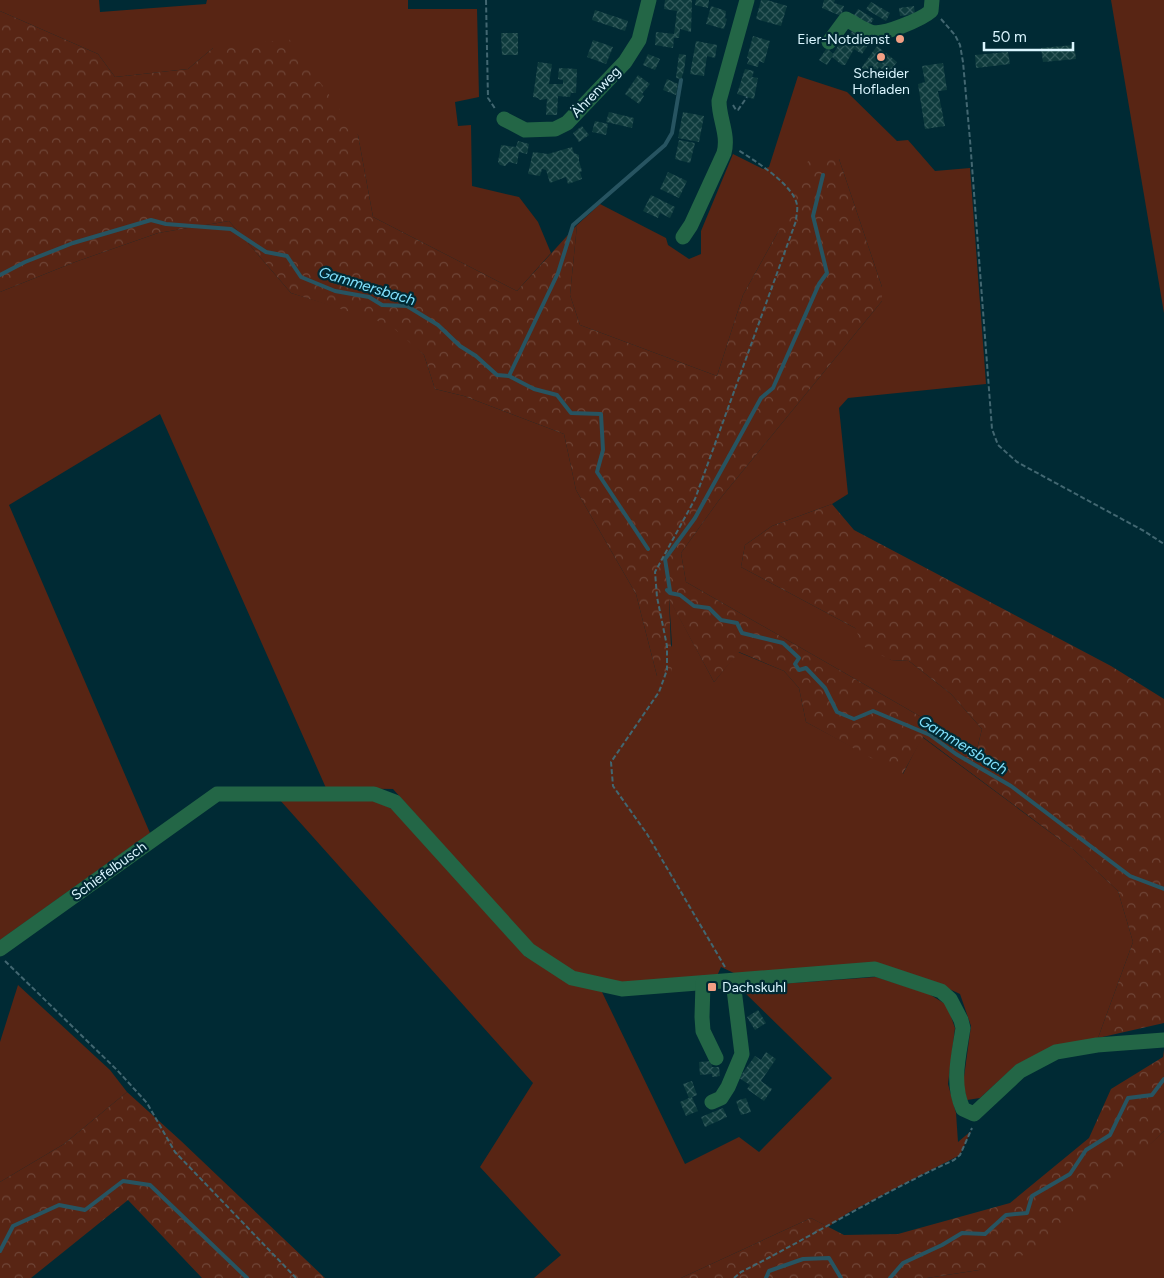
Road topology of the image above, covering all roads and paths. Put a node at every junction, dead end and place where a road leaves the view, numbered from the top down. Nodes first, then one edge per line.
1 (486, 0) edge
2 (649, 0) edge
3 (747, 0) edge
4 (932, 6) edge
5 (828, 42) dead end
6 (504, 119) joint
7 (727, 144) junction
8 (683, 236) dead end
9 (1164, 544) edge
10 (0, 949) edge
11 (0, 957) edge
12 (733, 981) junction
13 (704, 983) junction
14 (1164, 1040) edge
15 (716, 1058) dead end
16 (712, 1102) dead end
17 (974, 1114) junction
18 (296, 1278) edge
19 (734, 1278) edge

1 - 6 path
2 - 6 street, Ährenweg
3 - 7 street
4 - 5 street
4 - 9 path
7 - 8 street
7 - 12 path
10 - 13 street, Schiefelbusch
11 - 18 path
12 - 13 street
12 - 16 street
12 - 17 street
13 - 15 street
14 - 17 street
17 - 19 path

